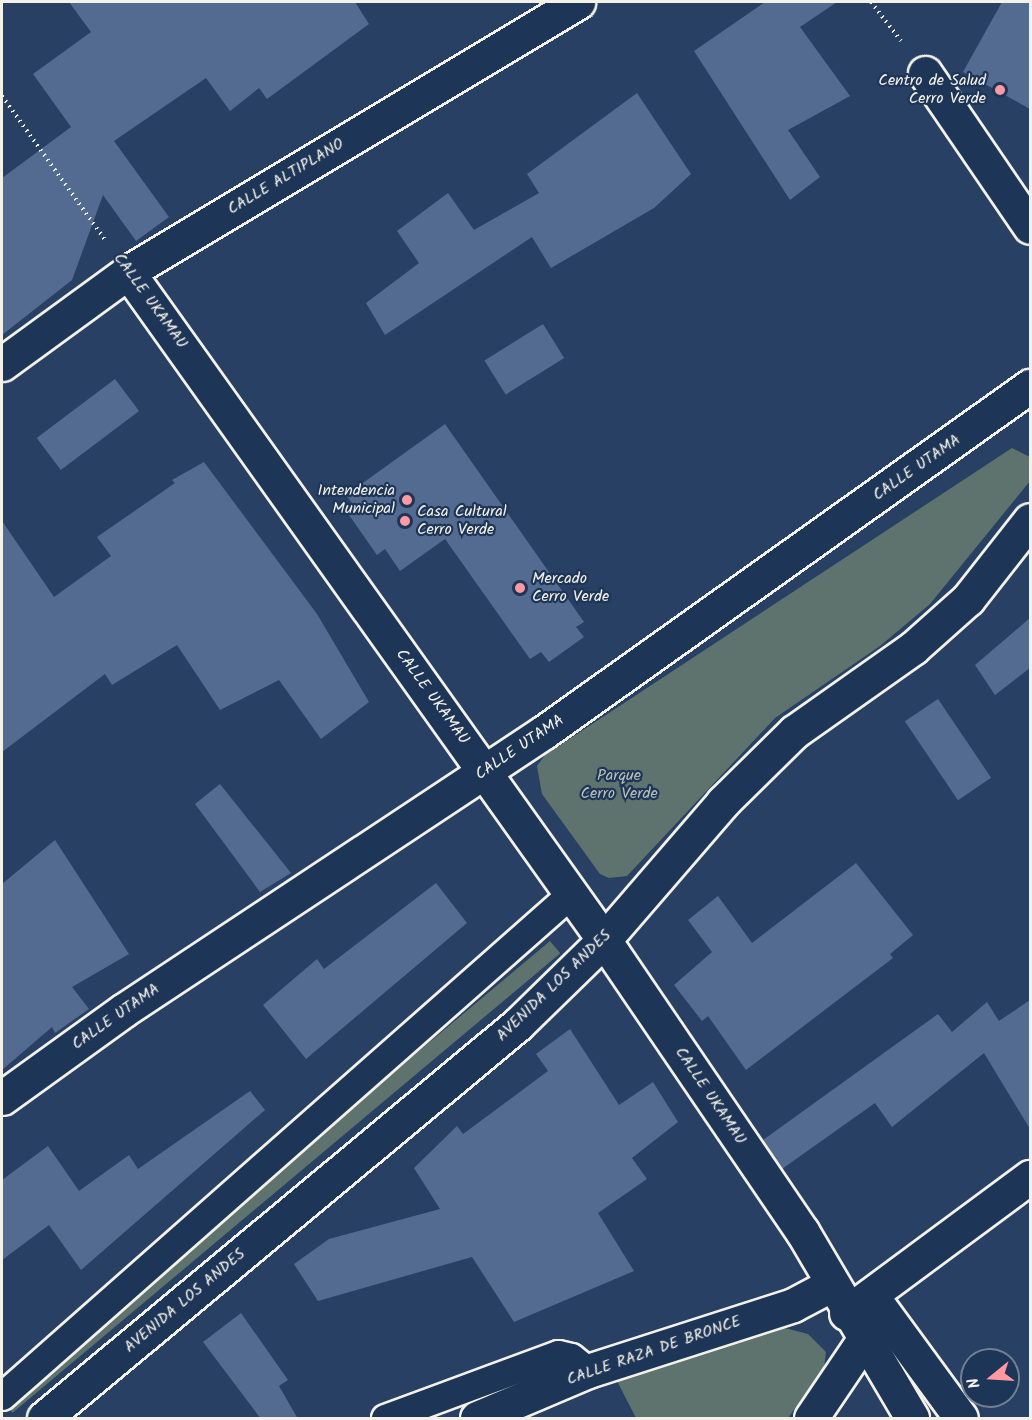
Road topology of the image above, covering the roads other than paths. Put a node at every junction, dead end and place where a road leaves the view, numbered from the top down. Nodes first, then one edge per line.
1 (578, 2) edge
2 (925, 73) road end
3 (1030, 227) edge
4 (128, 272) junction
5 (2, 364) edge
6 (1030, 386) edge
7 (1030, 520) edge
8 (486, 772) junction
9 (572, 893) junction
10 (604, 940) junction
11 (2, 1098) edge
12 (1030, 1177) edge
13 (831, 1285) junction
14 (859, 1304) junction
15 (863, 1341) junction
16 (588, 1371) junction
17 (2, 1396) edge
18 (44, 1419) edge
19 (385, 1419) edge
20 (477, 1419) edge
21 (811, 1419) edge
22 (912, 1419) edge
23 (961, 1419) edge

1 - 4 street, CALLE ALTIPLANO
2 - 3 street
4 - 5 street, CALLE ALTIPLANO
4 - 8 street, CALLE UKAMAU
6 - 8 street, CALLE UTAMA
7 - 10 street, AVENIDA LOS ANDES
8 - 9 street, CALLE UKAMAU
8 - 11 street, CALLE UTAMA
9 - 10 street, CALLE UKAMAU
9 - 17 lane
10 - 13 street, CALLE UKAMAU
10 - 18 street, AVENIDA LOS ANDES
12 - 14 street
13 - 14 street, CALLE UKAMAU
13 - 16 street, CALLE RAZA DE BRONCE
14 - 15 street, CALLE UKAMAU
14 - 23 street, CALLE UKAMAU
15 - 21 street
15 - 22 street, CALLE UKAMAU
16 - 19 lane
16 - 20 street, CALLE RAZA DE BRONCE

